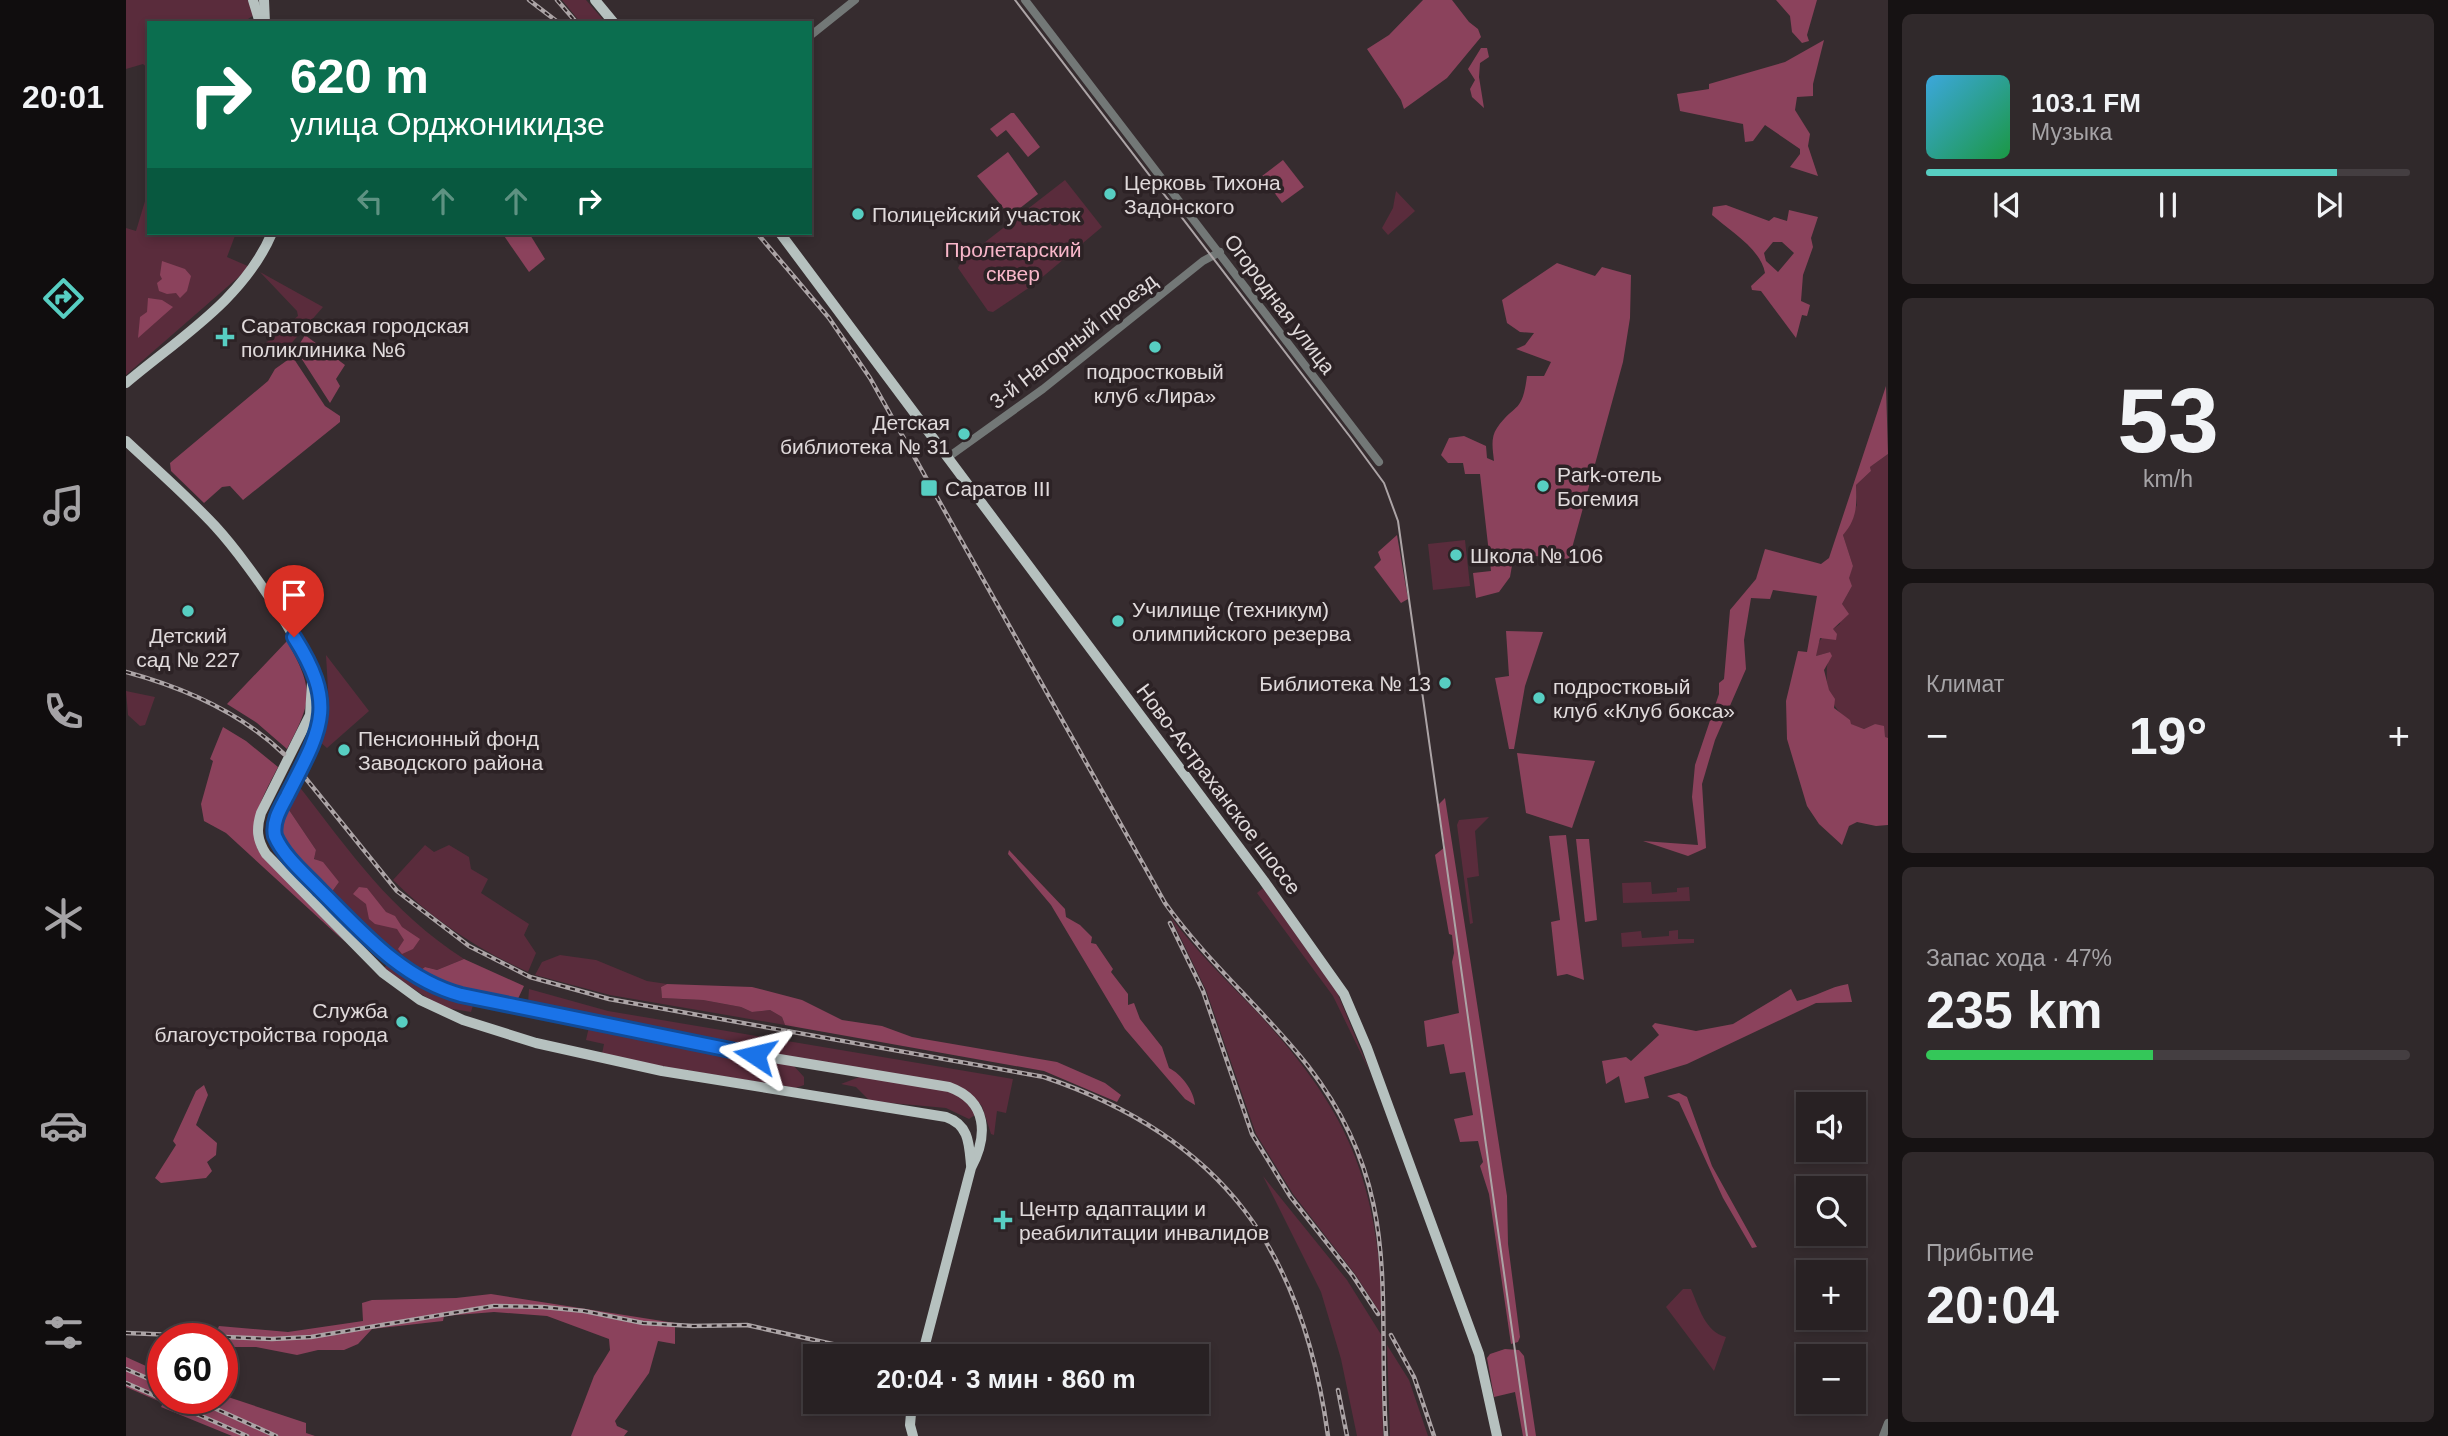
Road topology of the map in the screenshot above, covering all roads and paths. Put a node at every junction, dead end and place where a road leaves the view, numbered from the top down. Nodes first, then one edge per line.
1 (253, 0) edge
2 (264, 0) edge
3 (595, 0) edge
4 (855, 0) edge
5 (1025, 0) edge
6 (262, 21) edge
7 (263, 21) edge
8 (612, 21) edge
9 (812, 34) edge
10 (271, 235) edge
11 (781, 235) edge
12 (1220, 252) junction
13 (126, 383) edge
14 (126, 441) edge
15 (947, 458) junction
16 (1379, 462) dead end
17 (308, 663) junction
18 (385, 954) junction
19 (374, 964) junction
20 (979, 1110) junction
21 (962, 1124) junction
22 (971, 1168) junction
23 (925, 1344) edge
24 (911, 1414) edge
25 (1888, 1423) edge
26 (913, 1436) edge
27 (1497, 1436) edge
28 (1883, 1436) edge

1 - 6 main road
2 - 7 main road
3 - 8 main road
4 - 9 street
5 - 12 street, Огородная улица
10 - 13 main road
11 - 15 main road, Ново-Астраханское шоссе
12 - 15 street, 3-й Нагорный проезд
12 - 16 street, Огородная улица
14 - 17 main road
15 - 27 main road, Ново-Астраханское шоссе
17 - 18 main road
17 - 19 main road
18 - 19 main road
18 - 20 main road
19 - 21 main road
20 - 21 main road
20 - 22 main road
21 - 22 main road
22 - 23 main road
24 - 26 main road
25 - 28 street

